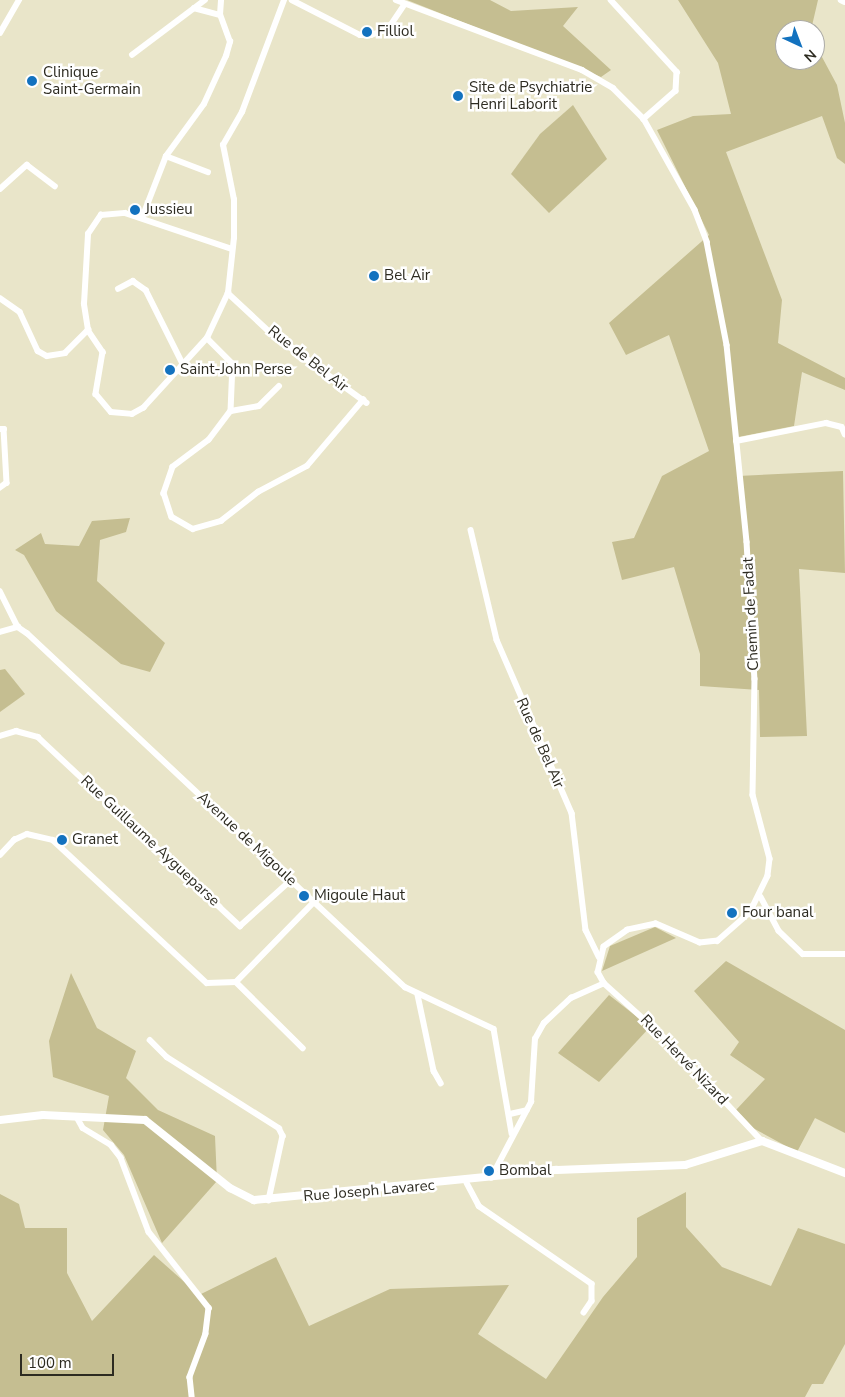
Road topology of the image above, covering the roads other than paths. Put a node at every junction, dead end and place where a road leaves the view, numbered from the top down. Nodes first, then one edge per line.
1 (19, 0) edge
2 (205, 0) edge
3 (221, 0) edge
4 (284, 0) edge
5 (292, 0) edge
6 (396, 0) edge
7 (611, 0) edge
8 (841, 0) edge
9 (845, 2) edge
10 (404, 5) junction
11 (194, 8) junction
12 (220, 15) junction
13 (0, 33) edge
14 (132, 56) dead end
15 (644, 119) junction
16 (166, 156) junction
17 (208, 172) dead end
18 (55, 186) dead end
19 (0, 189) edge
20 (142, 218) junction
21 (232, 249) junction
22 (118, 289) dead end
23 (228, 293) junction
24 (0, 298) edge
25 (88, 330) junction
26 (207, 338) junction
27 (184, 366) junction
28 (279, 386) dead end
29 (231, 411) junction
30 (843, 428) edge
31 (0, 429) edge
32 (845, 434) edge
33 (736, 441) junction
34 (0, 488) edge
35 (471, 530) dead end
36 (0, 590) edge
37 (18, 627) junction
38 (0, 632) edge
39 (0, 736) edge
40 (0, 855) edge
41 (291, 880) junction
42 (761, 897) junction
43 (314, 902) junction
44 (845, 954) edge
45 (599, 957) junction
46 (236, 982) junction
47 (604, 984) junction
48 (418, 995) junction
49 (150, 1040) dead end
50 (303, 1048) dead end
51 (441, 1082) dead end
52 (527, 1110) junction
53 (510, 1114) junction
54 (78, 1119) junction
55 (0, 1120) edge
56 (512, 1133) junction
57 (762, 1141) junction
58 (845, 1174) edge
59 (491, 1180) junction
60 (467, 1182) junction
61 (269, 1200) junction
62 (584, 1314) dead end
63 (192, 1397) edge

1 - 13 street
2 - 11 street
3 - 12 street
4 - 21 street
5 - 10 street
6 - 10 street, Chemin de Fadat
7 - 15 street
8 - 9 street
10 - 15 street, Chemin de Fadat
11 - 12 street
11 - 14 street
12 - 16 street
15 - 33 street, Chemin de Fadat
16 - 17 street
16 - 20 street
18 - 19 street
20 - 21 street
20 - 25 street
21 - 23 street
22 - 27 street
23 - 26 street
23 - 29 street, Rue de Bel Air
24 - 25 street
25 - 27 street
26 - 27 street
26 - 29 street
28 - 29 street
30 - 32 street
30 - 33 street
31 - 34 street
33 - 42 street, Chemin de Fadat
35 - 45 street, Rue de Bel Air
36 - 37 street
37 - 38 street
37 - 41 street, Avenue de Migoule
39 - 41 street, Rue Guillaume Aygueparse
40 - 46 street
41 - 43 street, Avenue de Migoule
42 - 44 street
42 - 45 street, Chemin de Fadat
43 - 46 street
43 - 48 street, Avenue de Migoule
45 - 47 street
46 - 50 street
47 - 52 street
47 - 57 street, Rue Hervé Nizard
48 - 51 street
48 - 53 street, Avenue de Migoule
49 - 61 street
52 - 53 street
52 - 56 street
53 - 56 street, Avenue de Migoule
54 - 55 street, Rue Joseph Lavarec
54 - 61 street, Rue Joseph Lavarec
54 - 63 street
56 - 59 street
57 - 58 street
57 - 59 street, Rue Joseph Lavarec
59 - 60 street, Rue Joseph Lavarec
60 - 61 street, Rue Joseph Lavarec
60 - 62 street

